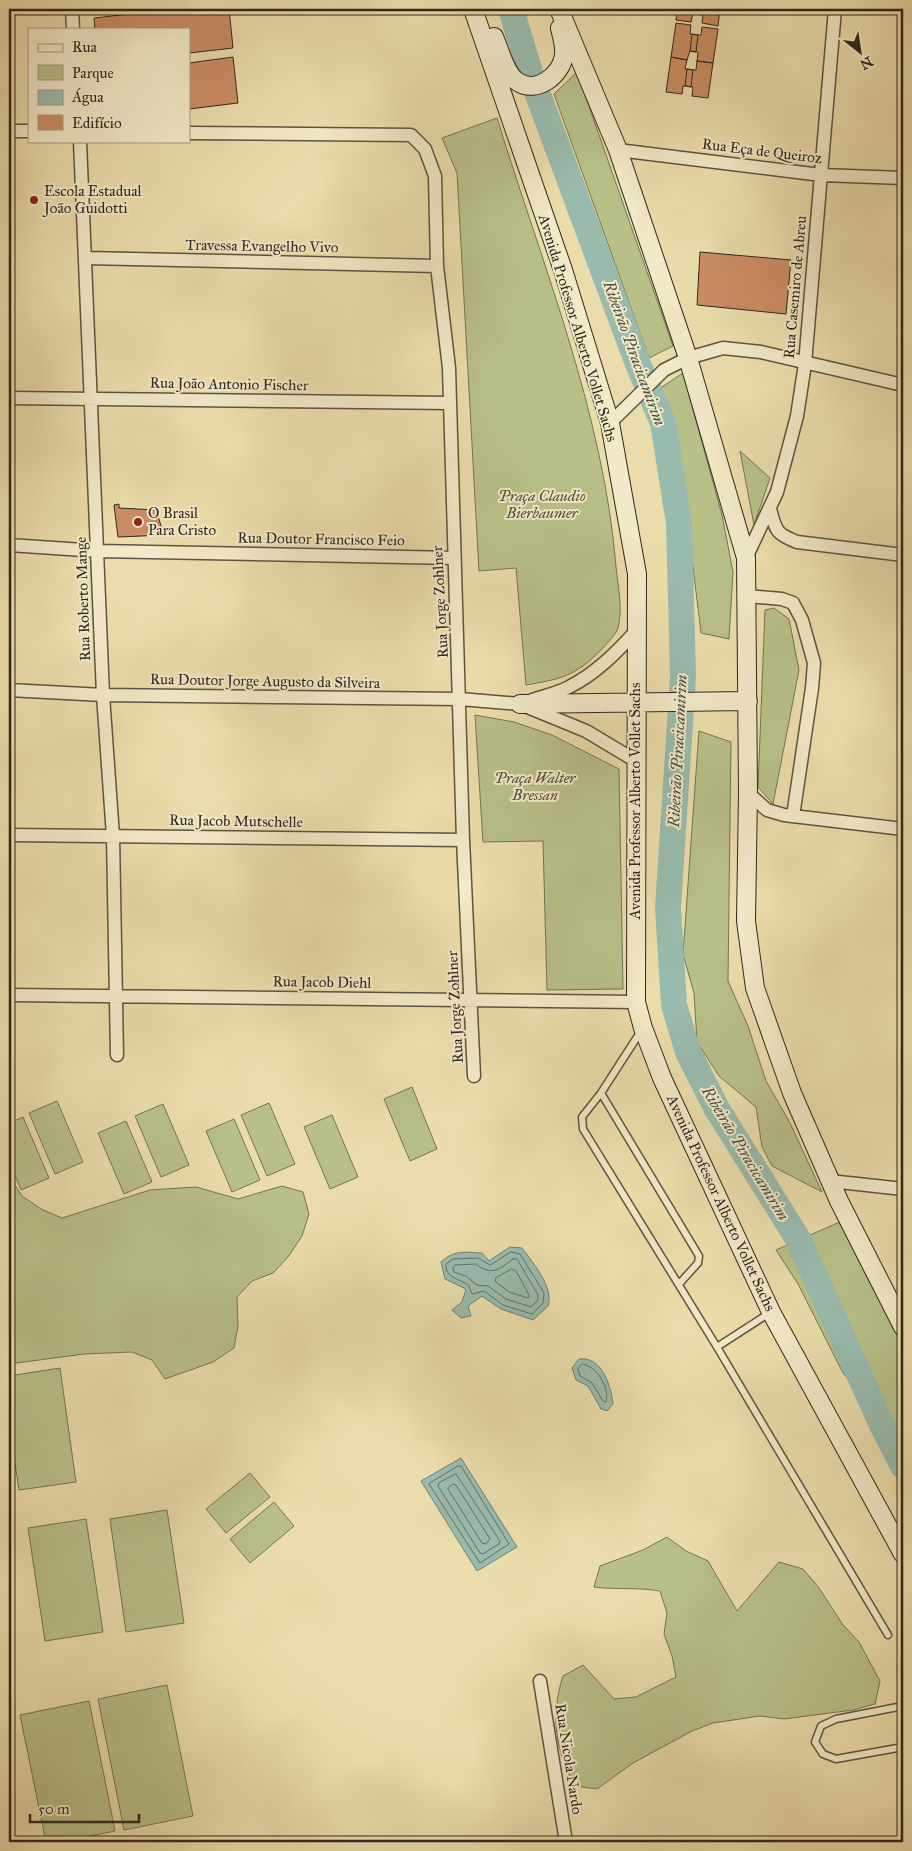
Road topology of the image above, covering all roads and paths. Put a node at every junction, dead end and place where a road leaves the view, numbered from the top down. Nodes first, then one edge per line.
1 (72, 9) edge
2 (473, 9) edge
3 (483, 9) edge
4 (554, 9) edge
5 (559, 9) edge
6 (834, 9) edge
7 (73, 28) edge
8 (9, 131) edge
9 (28, 131) edge
10 (190, 133) edge
11 (80, 142) edge
12 (618, 150) junction
13 (821, 175) junction
14 (903, 178) edge
15 (87, 258) junction
16 (437, 266) junction
17 (688, 358) junction
18 (805, 364) junction
19 (903, 385) edge
20 (9, 398) edge
21 (92, 399) junction
22 (450, 403) junction
23 (610, 423) junction
24 (770, 509) junction
25 (9, 545) edge
26 (98, 551) junction
27 (903, 555) edge
28 (454, 558) junction
29 (746, 558) junction
30 (748, 596) junction
31 (635, 632) junction
32 (9, 690) edge
33 (103, 696) junction
34 (460, 699) junction
35 (635, 701) junction
36 (748, 701) junction
37 (520, 704) junction
38 (636, 761) junction
39 (748, 793) junction
40 (793, 816) junction
41 (903, 829) edge
42 (9, 835) edge
43 (113, 836) junction
44 (463, 840) junction
45 (9, 995) edge
46 (118, 996) junction
47 (470, 1000) junction
48 (636, 1002) junction
49 (643, 1028) junction
50 (117, 1055) dead end
51 (474, 1076) dead end
52 (601, 1093) junction
53 (830, 1181) junction
54 (903, 1189) edge
55 (679, 1284) junction
56 (772, 1312) junction
57 (903, 1327) edge
58 (717, 1346) junction
59 (903, 1554) edge
60 (888, 1635) dead end
61 (540, 1681) dead end
62 (903, 1706) edge
63 (903, 1747) edge
64 (566, 1842) edge

1 - 7 street
2 - 23 main road, Avenida Professor Alberto Vollet Sachs
3 - 4 main road
5 - 12 main road
6 - 13 street, Rua Casemiro de Abreu
8 - 9 street
10 - 16 street, Rua Jorge Zohlner
11 - 15 street, Rua Roberto Mange
12 - 13 street, Rua Eça de Queiroz
12 - 17 main road
13 - 14 street, Rua Eça de Queiroz
13 - 18 street, Rua Casemiro de Abreu
15 - 16 street, Travessa Evangelho Vivo
15 - 21 street, Rua Roberto Mange
16 - 22 street, Rua Jorge Zohlner
17 - 18 street
17 - 23 street
17 - 29 main road
18 - 19 street
18 - 24 street, Rua Casemiro de Abreu
20 - 21 street, Rua João Antonio Fischer
21 - 22 street, Rua João Antonio Fischer
21 - 26 street, Rua Roberto Mange
22 - 28 street, Rua Jorge Zohlner
23 - 31 main road, Avenida Professor Alberto Vollet Sachs
24 - 27 street
24 - 29 street, Rua Casemiro de Abreu
25 - 26 street, Rua Doutor Francisco Feio
26 - 28 street, Rua Doutor Francisco Feio
26 - 33 street, Rua Roberto Mange
28 - 34 street, Rua Jorge Zohlner
29 - 30 main road
30 - 36 main road
30 - 40 street
31 - 35 main road, Avenida Professor Alberto Vollet Sachs
31 - 37 street, Rua Doutor Jorge Augusto da Silveira
32 - 33 street, Rua Doutor Jorge Augusto da Silveira
33 - 34 street, Rua Doutor Jorge Augusto da Silveira
33 - 43 street, Rua Roberto Mange
34 - 37 street, Rua Doutor Jorge Augusto da Silveira
34 - 44 street, Rua Jorge Zohlner
35 - 36 main road
35 - 37 main road
35 - 38 main road, Avenida Professor Alberto Vollet Sachs
36 - 39 main road
37 - 38 street, Rua Doutor Jorge Augusto da Silveira
38 - 48 main road, Avenida Professor Alberto Vollet Sachs
39 - 40 street
39 - 53 main road
40 - 41 street
42 - 43 street, Rua Jacob Mutschelle
43 - 44 street, Rua Jacob Mutschelle
43 - 46 street, Rua Roberto Mange
44 - 47 street, Rua Jorge Zohlner
45 - 46 street, Rua Jacob Diehl
46 - 47 street, Rua Jacob Diehl
46 - 50 street, Rua Roberto Mange
47 - 48 street, Rua Jacob Diehl
47 - 51 street, Rua Jorge Zohlner
48 - 49 main road, Avenida Professor Alberto Vollet Sachs
49 - 52 lane
49 - 56 main road, Avenida Professor Alberto Vollet Sachs
52 - 55 lane
52 - 55 lane
53 - 54 street
53 - 57 main road
55 - 58 lane
56 - 58 lane
56 - 59 main road, Avenida Professor Alberto Vollet Sachs
58 - 60 lane
61 - 64 street, Rua Nicola Nardo
62 - 63 lane

